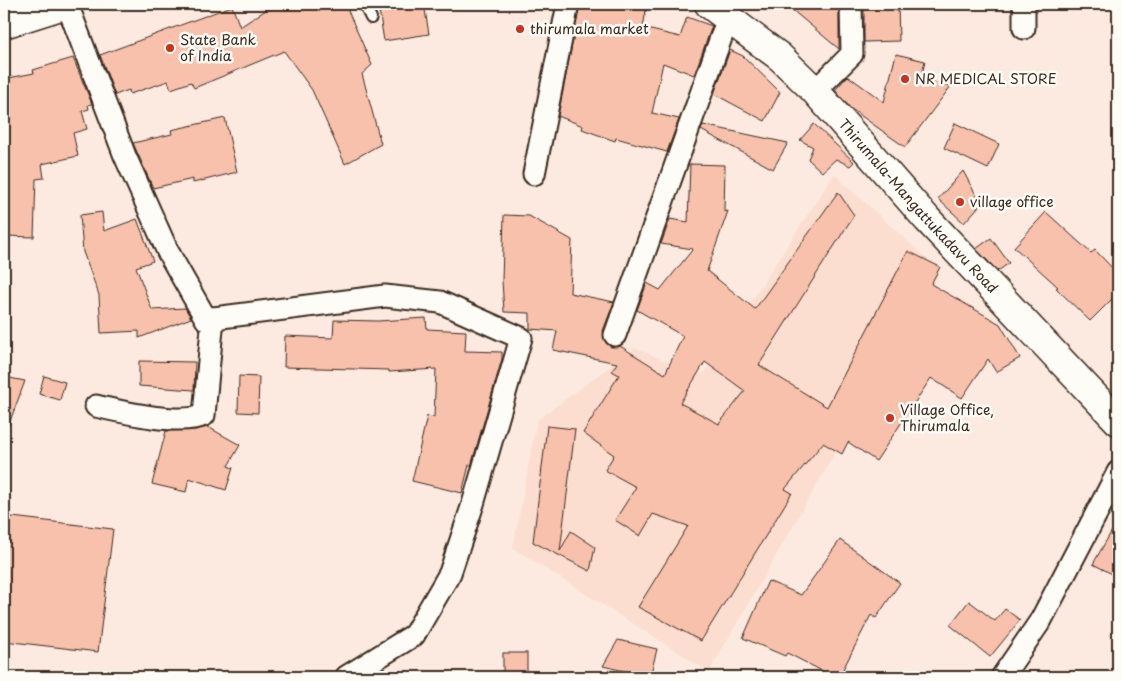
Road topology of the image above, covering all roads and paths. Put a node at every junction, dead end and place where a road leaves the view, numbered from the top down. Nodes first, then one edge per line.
1 (67, 4) edge
2 (364, 4) edge
3 (568, 4) edge
4 (851, 4) edge
5 (1024, 4) edge
6 (718, 11) edge
7 (371, 18) dead end
8 (4, 24) edge
9 (1024, 28) dead end
10 (815, 91) junction
11 (534, 174) dead end
12 (213, 318) junction
13 (615, 335) dead end
14 (96, 406) dead end
15 (1118, 421) edge
16 (1118, 472) edge
17 (346, 677) edge
18 (1002, 677) edge

1 - 8 main road
1 - 12 street
2 - 7 lane
3 - 11 street
4 - 10 street
5 - 9 street
6 - 10 main road, Thirumala-Mangattukadavu Road
6 - 13 street
10 - 15 main road, Thirumala-Mangattukadavu Road
12 - 14 street
12 - 17 street
16 - 18 street

